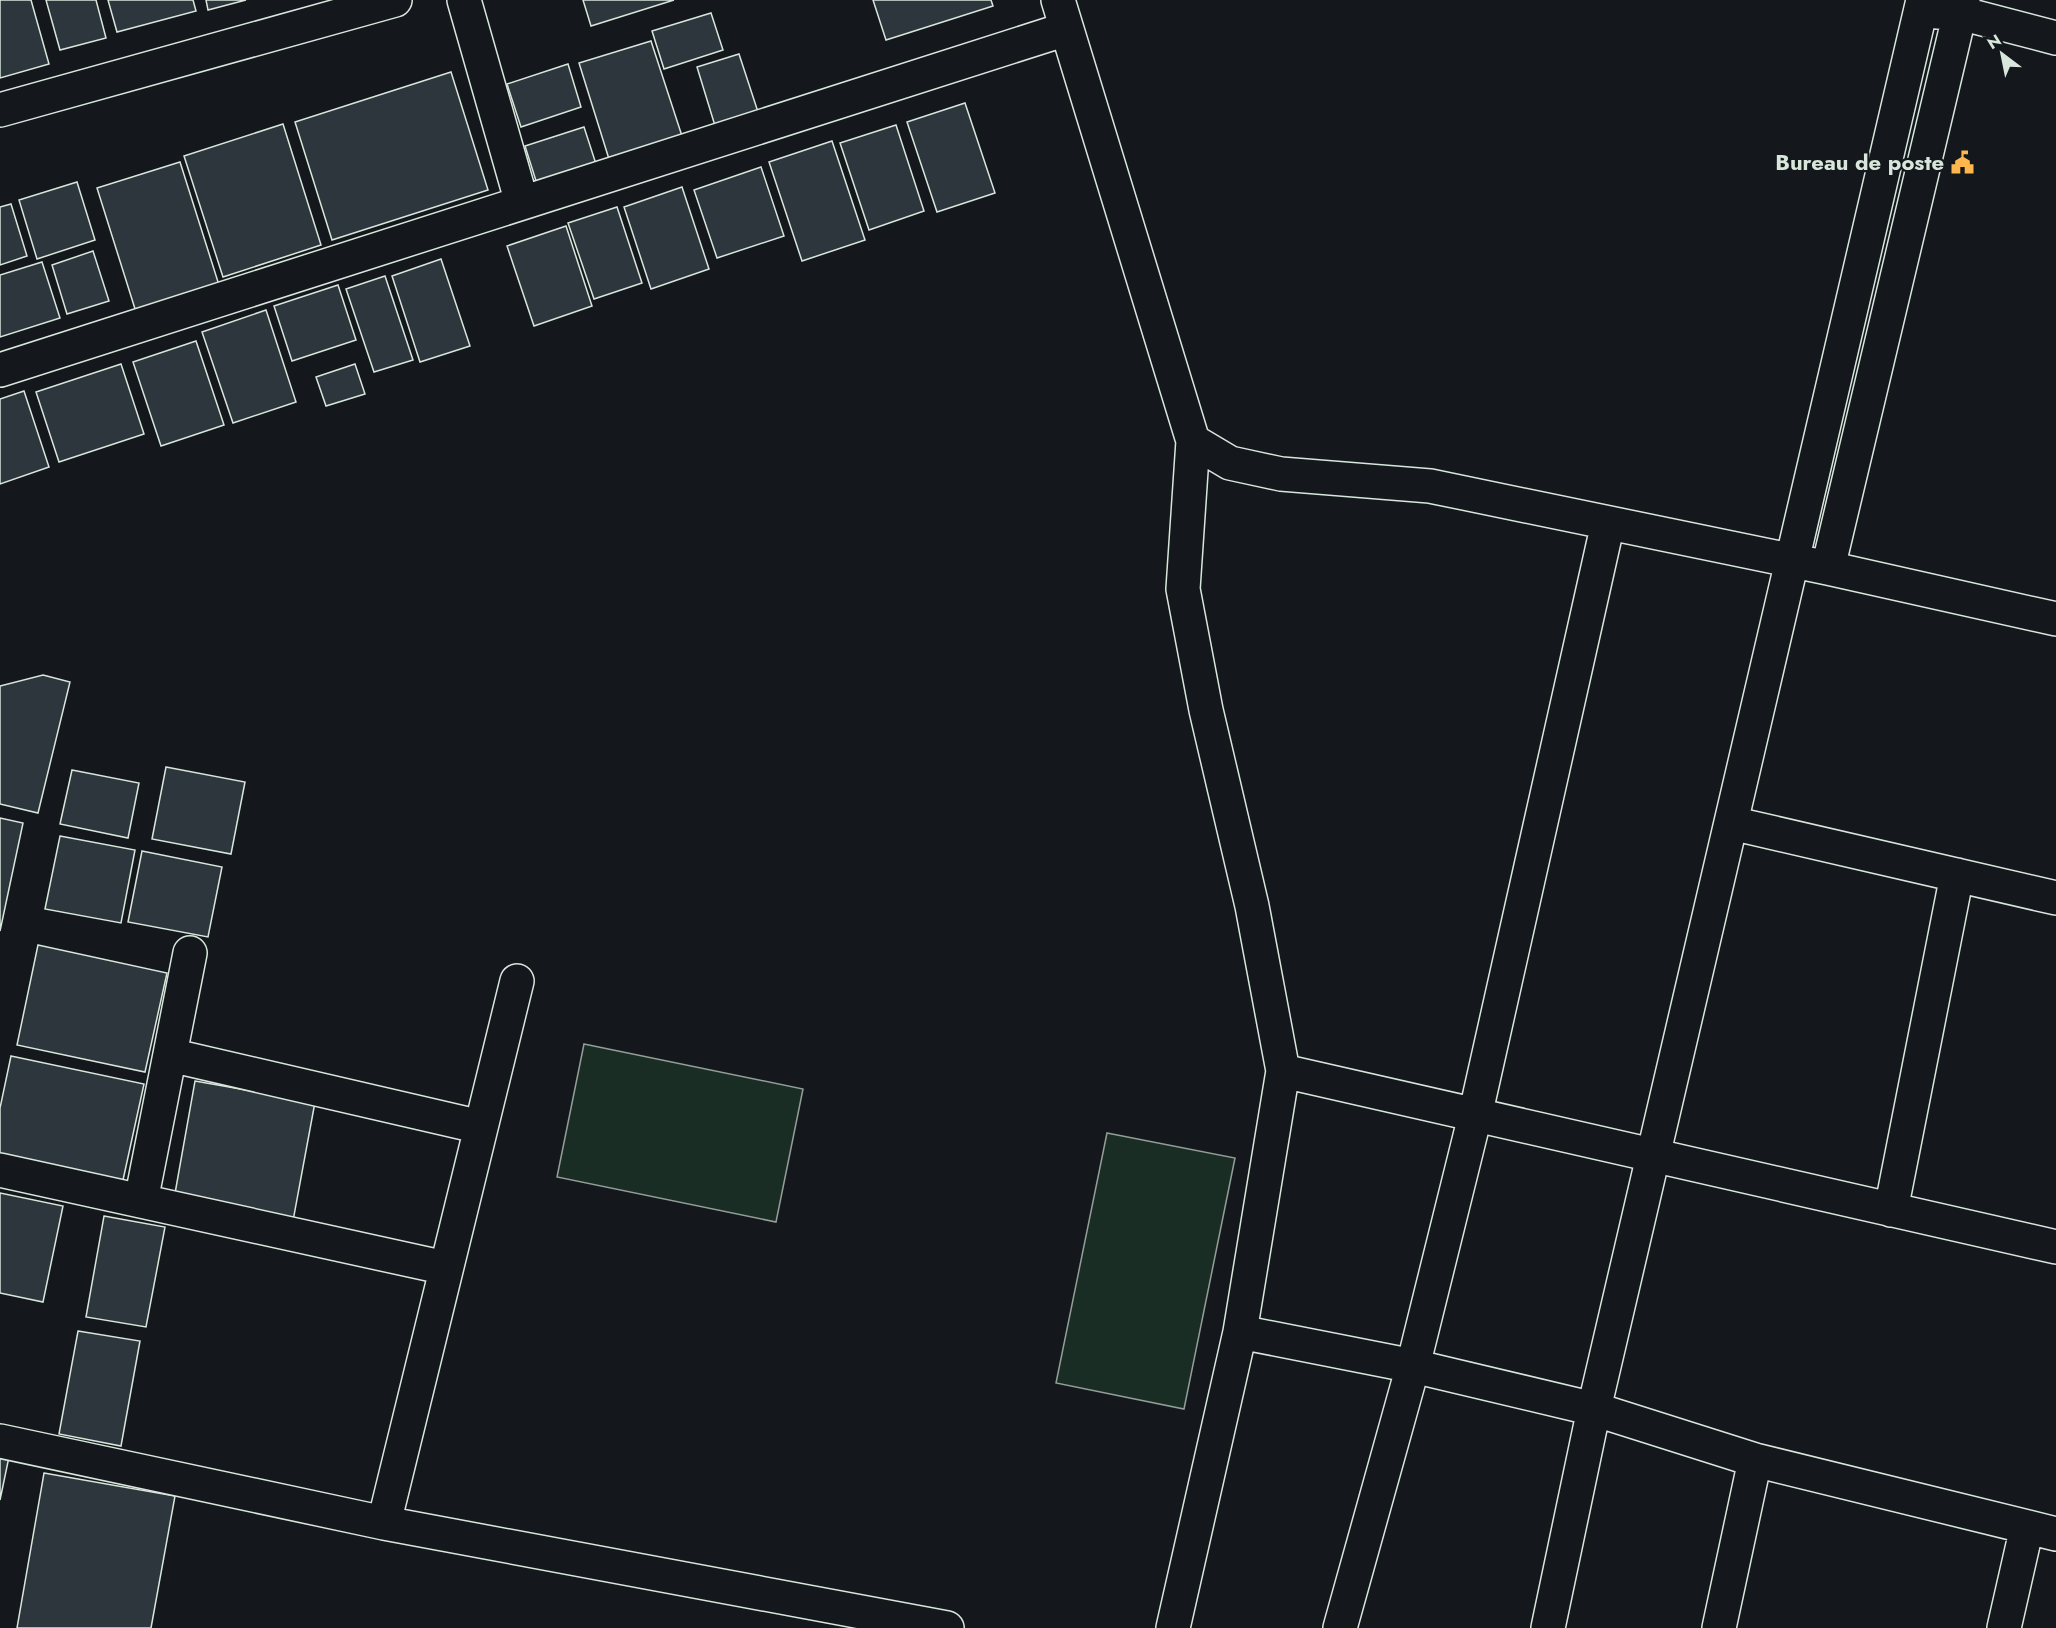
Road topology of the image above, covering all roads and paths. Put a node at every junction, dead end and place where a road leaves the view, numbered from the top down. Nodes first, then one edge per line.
1 (395, 0) edge
2 (464, 0) edge
3 (1922, 5) edge
4 (1961, 7) edge
5 (1062, 14) edge
6 (2056, 38) edge
7 (0, 110) edge
8 (522, 203) junction
9 (0, 370) edge
10 (1193, 441) junction
11 (1608, 523) junction
12 (1792, 561) junction
13 (1828, 568) junction
14 (2056, 619) edge
15 (1731, 823) junction
16 (1957, 875) junction
17 (2056, 898) edge
18 (190, 953) dead end
19 (517, 981) dead end
20 (170, 1055) junction
21 (1283, 1071) junction
22 (1475, 1116) junction
23 (481, 1127) junction
24 (1654, 1156) junction
25 (0, 1170) edge
26 (141, 1201) junction
27 (1891, 1210) junction
28 (2056, 1248) edge
29 (446, 1269) junction
30 (1240, 1332) junction
31 (1413, 1366) junction
32 (1594, 1409) junction
33 (0, 1441) edge
34 (1755, 1460) junction
35 (384, 1523) junction
36 (2042, 1530) edge
37 (902, 1624) edge
38 (947, 1628) edge
39 (1173, 1628) edge
40 (1340, 1628) edge
41 (1548, 1628) edge
42 (1719, 1628) edge
43 (2004, 1628) edge

1 - 7 street
2 - 8 street
3 - 4 street
3 - 12 street
4 - 6 street
4 - 13 street
5 - 8 street
5 - 10 street
8 - 9 street
10 - 11 street
10 - 21 street
11 - 12 street
11 - 22 street
12 - 13 street
12 - 15 street
13 - 14 street
15 - 16 street
15 - 24 street
16 - 17 street
16 - 27 street
18 - 20 street
19 - 23 street
20 - 23 street
20 - 26 street
21 - 22 street
21 - 30 street
22 - 24 street
22 - 31 street
23 - 29 street
24 - 27 street
24 - 32 street
25 - 26 street
26 - 29 street
27 - 28 street
29 - 35 street
30 - 31 street
30 - 39 street
31 - 32 street
31 - 40 street
32 - 34 street
32 - 41 street
33 - 35 street
34 - 36 street
34 - 42 street
35 - 37 street
36 - 43 street
37 - 38 street

